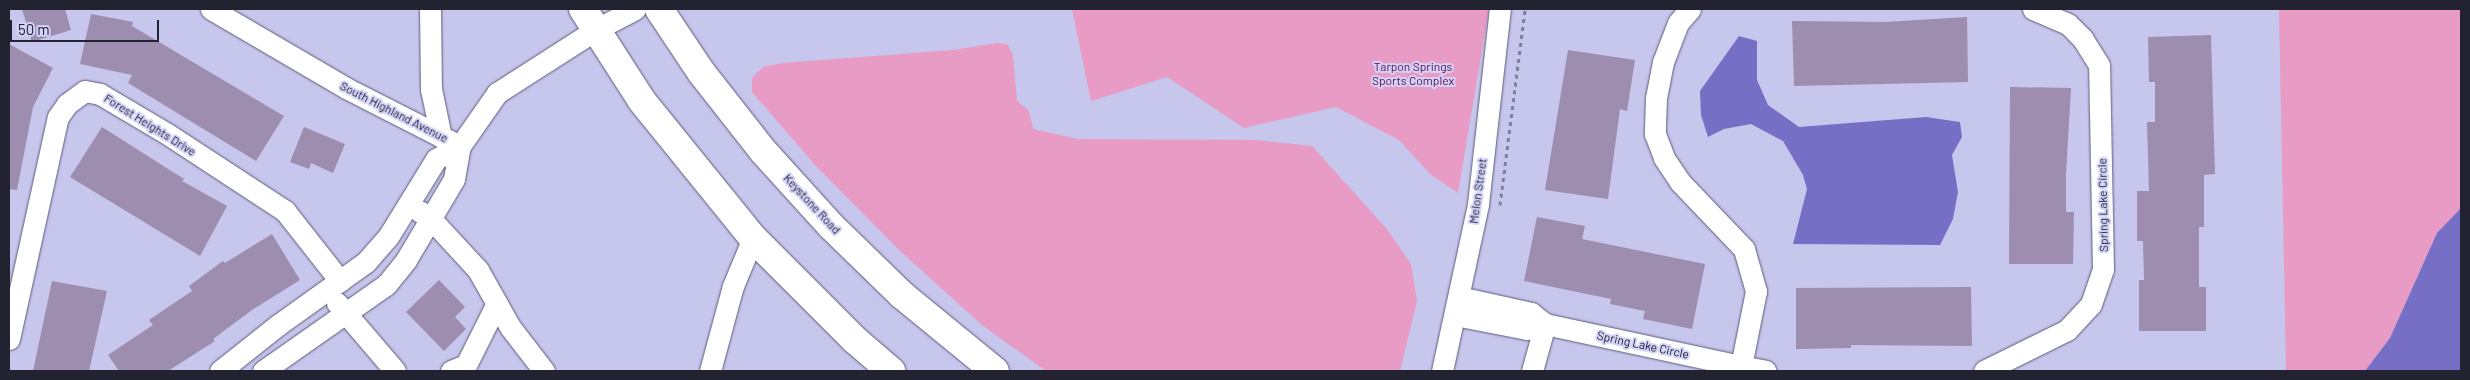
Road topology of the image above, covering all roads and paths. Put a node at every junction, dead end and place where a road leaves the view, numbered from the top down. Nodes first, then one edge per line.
1 (211, 9) edge
2 (430, 9) edge
3 (635, 9) edge
4 (658, 9) edge
5 (1500, 9) edge
6 (1690, 9) edge
7 (2033, 9) edge
8 (589, 19) edge
9 (450, 141) junction
10 (408, 204) junction
11 (430, 218) junction
12 (753, 238) junction
13 (333, 286) junction
14 (496, 303) junction
15 (1457, 306) junction
16 (345, 314) junction
17 (1545, 324) junction
18 (270, 330) junction
19 (9, 339) edge
20 (288, 351) junction
21 (462, 369) edge
22 (1740, 369) edge
23 (223, 370) edge
24 (263, 371) edge
25 (395, 371) edge
26 (544, 371) edge
27 (710, 371) edge
28 (891, 371) edge
29 (995, 371) edge
30 (1442, 371) edge
31 (1532, 371) edge
32 (1766, 371) edge
33 (1984, 371) edge

1 - 9 street, South Highland Avenue
2 - 9 street
3 - 8 street, South Highland Avenue
4 - 29 main road, Keystone Road
5 - 15 street, Melon Street
6 - 22 street
7 - 33 street, Spring Lake Circle
8 - 9 street, South Highland Avenue
8 - 12 main road
9 - 10 street
9 - 11 street
10 - 11 street
10 - 13 street
11 - 14 street
11 - 16 street
12 - 27 street
12 - 28 main road
13 - 16 street
13 - 18 street
13 - 19 street, Forest Heights Drive
14 - 21 street
14 - 26 street
15 - 17 street, Spring Lake Circle
15 - 30 street, Melon Street
16 - 20 street
16 - 25 street
17 - 22 street, Spring Lake Circle
17 - 31 street
18 - 20 street
18 - 23 street
20 - 24 street
22 - 32 street, Spring Lake Circle

